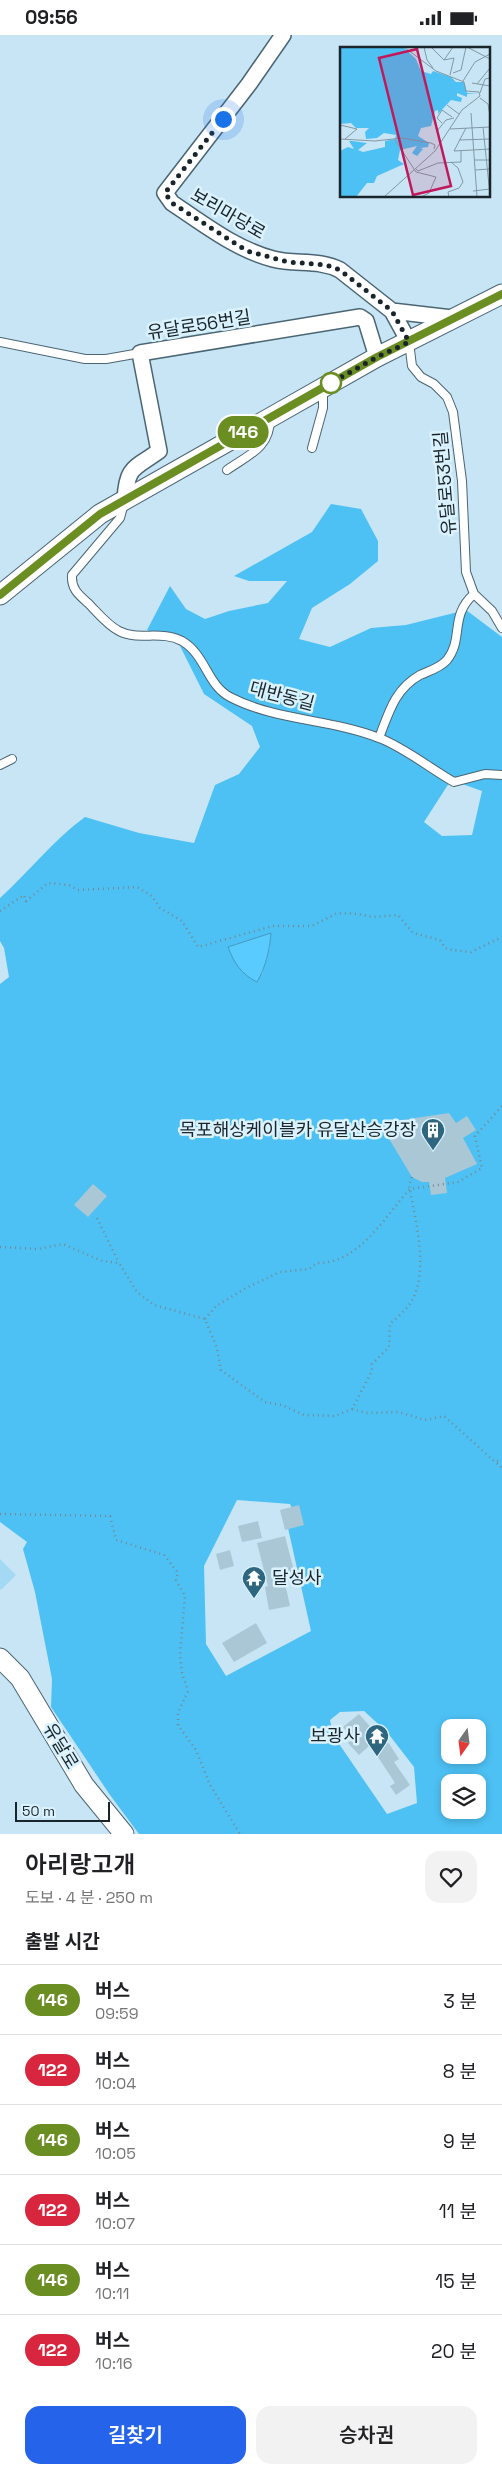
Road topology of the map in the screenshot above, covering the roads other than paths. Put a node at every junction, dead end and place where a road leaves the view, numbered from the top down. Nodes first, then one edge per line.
1 (283, 35) edge
2 (502, 294) edge
3 (392, 311) junction
4 (452, 318) junction
5 (0, 342) edge
6 (409, 342) junction
7 (140, 353) junction
8 (377, 357) junction
9 (323, 387) junction
10 (270, 417) junction
11 (312, 449) dead end
12 (227, 470) dead end
13 (126, 499) junction
14 (474, 594) junction
15 (0, 595) edge
16 (502, 628) edge
17 (379, 738) junction
18 (12, 759) dead end
19 (0, 765) edge
20 (502, 775) edge
21 (0, 1658) edge
22 (124, 1834) edge

1 - 3 street, 보리마당로
2 - 4 street
3 - 4 street
3 - 6 street, 보리마당로
4 - 6 street
5 - 7 lane, 유달로56번길
6 - 8 street
6 - 14 lane, 유달로53번길
7 - 8 street, 유달로56번길
7 - 13 street
8 - 9 street
9 - 10 street
9 - 11 lane
10 - 12 lane
10 - 13 street
13 - 15 street
13 - 17 lane, 대반동길
14 - 16 lane, 유달로53번길
14 - 17 lane
17 - 20 lane, 대반동길
18 - 19 lane
21 - 22 street, 유달로

